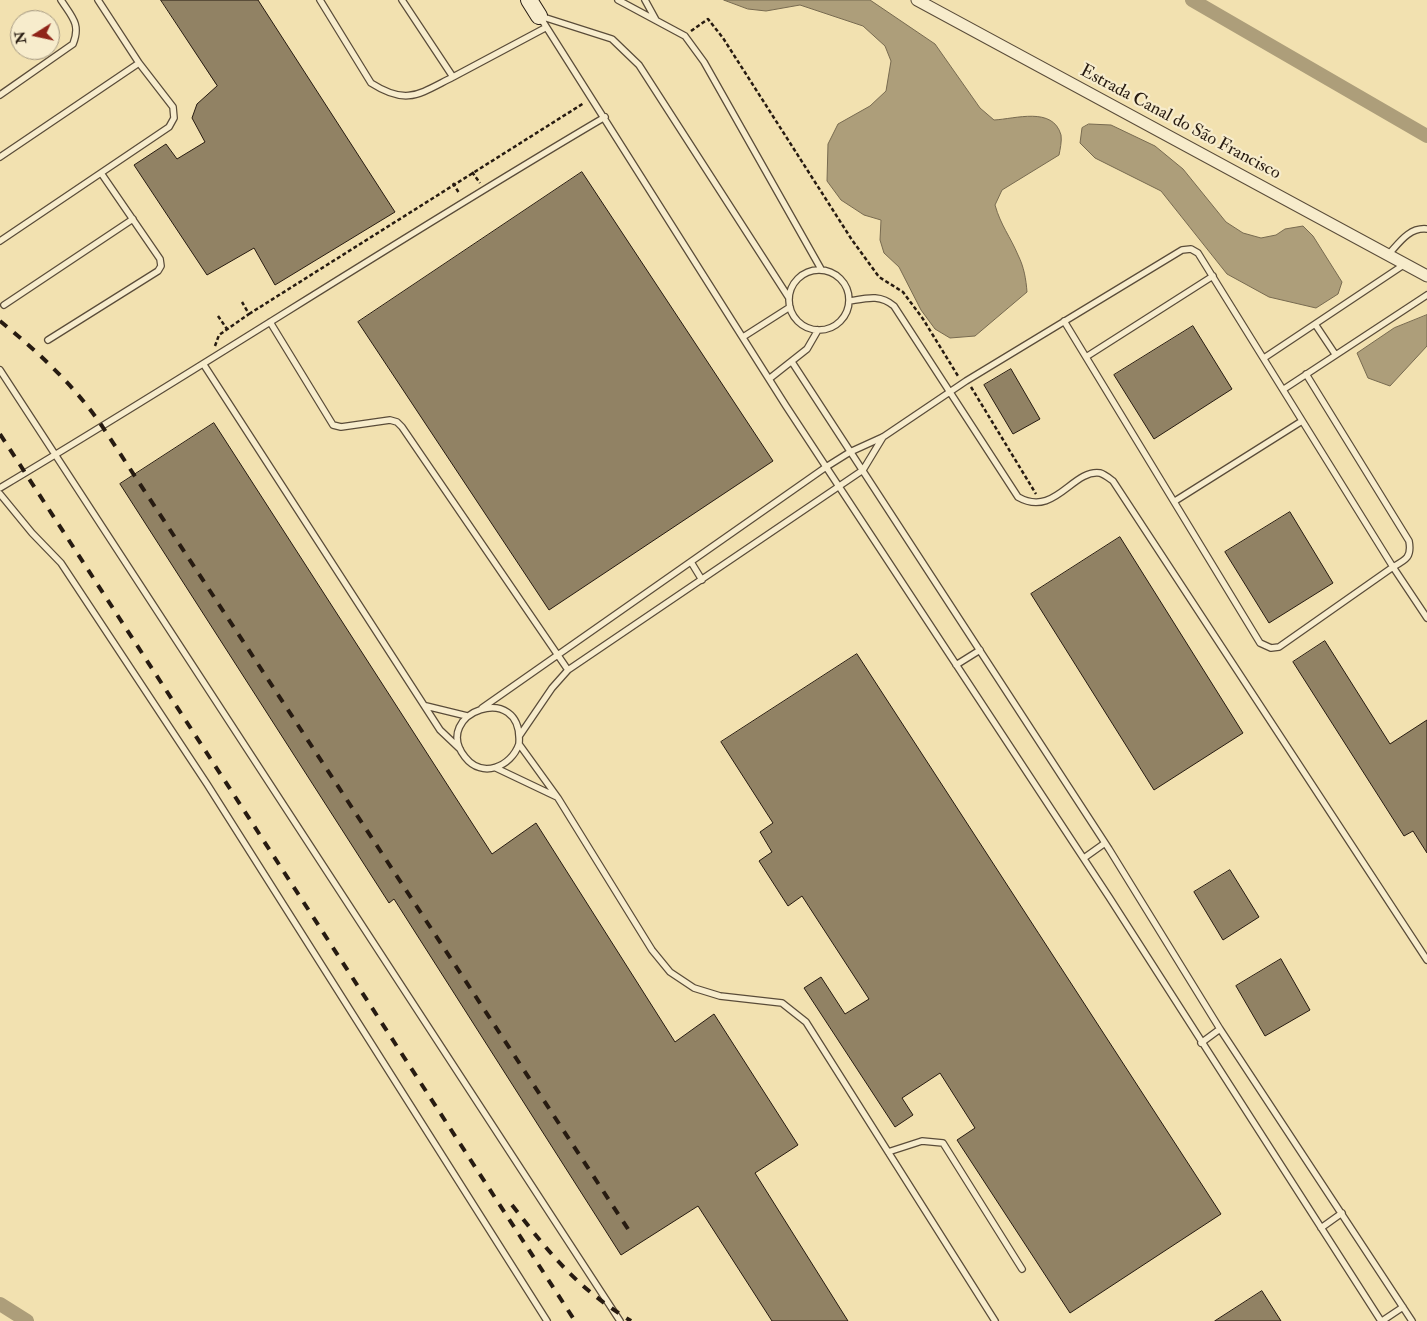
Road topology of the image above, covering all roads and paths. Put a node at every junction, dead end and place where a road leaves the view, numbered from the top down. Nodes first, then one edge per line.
1 (61, 0) edge
2 (98, 0) edge
3 (320, 0) edge
4 (402, 0) edge
5 (529, 0) edge
6 (618, 0) edge
7 (645, 0) edge
8 (917, 0) edge
9 (656, 20) junction
10 (542, 22) junction
11 (685, 36) junction
12 (139, 63) junction
13 (453, 77) junction
14 (0, 94) edge
15 (593, 98) junction
16 (605, 117) junction
17 (0, 157) edge
18 (472, 172) junction
19 (101, 173) junction
20 (454, 183) junction
21 (484, 189) junction
22 (464, 201) junction
23 (133, 219) junction
24 (1427, 229) edge
25 (0, 241) edge
26 (1388, 255) junction
27 (1405, 264) junction
28 (821, 269) junction
29 (1213, 276) junction
30 (1427, 276) edge
31 (1427, 295) edge
32 (789, 298) junction
33 (850, 301) junction
34 (242, 302) dead end
35 (4, 305) dead end
36 (790, 308) junction
37 (249, 314) junction
38 (218, 316) dead end
39 (1064, 321) junction
40 (270, 322) junction
41 (1315, 324) junction
42 (227, 330) junction
43 (818, 330) junction
44 (219, 335) dead end
45 (742, 337) junction
46 (48, 340) dead end
47 (1335, 354) junction
48 (1086, 357) junction
49 (1264, 358) junction
50 (792, 362) junction
51 (204, 365) junction
52 (0, 370) edge
53 (1306, 374) junction
54 (769, 379) junction
55 (967, 381) junction
56 (1284, 389) junction
57 (949, 391) junction
58 (1302, 421) junction
59 (883, 437) junction
60 (850, 452) junction
61 (57, 453) junction
62 (826, 467) junction
63 (862, 470) junction
64 (839, 487) junction
65 (0, 488) edge
66 (0, 494) edge
67 (1175, 502) junction
68 (1043, 503) junction
69 (691, 562) junction
70 (1393, 567) junction
71 (702, 580) junction
72 (1427, 618) edge
73 (980, 650) junction
74 (558, 654) junction
75 (956, 665) junction
76 (568, 670) junction
77 (426, 706) junction
78 (482, 708) junction
79 (467, 716) junction
80 (520, 736) junction
81 (519, 744) junction
82 (460, 749) junction
83 (496, 768) junction
84 (558, 798) junction
85 (1105, 843) junction
86 (1084, 858) junction
87 (1427, 960) edge
88 (1220, 1029) junction
89 (1201, 1043) junction
90 (888, 1152) junction
91 (1342, 1213) junction
92 (1321, 1228) junction
93 (1022, 1269) dead end
94 (1403, 1307) junction
95 (547, 1321) edge
96 (620, 1321) edge
97 (995, 1321) edge
98 (1382, 1321) edge
99 (1412, 1321) edge

1 - 14 lane
2 - 12 lane
3 - 13 lane
4 - 13 lane
5 - 10 street
6 - 9 lane
7 - 9 lane
8 - 26 street, Estrada Canal do São Francisco
9 - 11 lane
10 - 13 lane
10 - 15 lane
10 - 32 lane
11 - 28 lane
11 - 55 path
12 - 17 lane
12 - 19 lane
15 - 16 lane
15 - 18 path
16 - 21 lane
16 - 45 lane
18 - 20 path
18 - 21 path
19 - 23 lane
19 - 25 lane
20 - 22 path
20 - 37 path
21 - 22 lane
22 - 40 lane
23 - 35 lane
23 - 46 lane
24 - 26 lane
26 - 27 street, Estrada Canal do São Francisco
27 - 30 street, Estrada Canal do São Francisco
27 - 41 lane
28 - 32 lane
28 - 33 lane
29 - 39 lane
29 - 48 lane
29 - 49 lane
31 - 47 lane
32 - 36 lane
33 - 43 lane
33 - 57 lane
34 - 37 path
36 - 43 lane
36 - 45 lane
37 - 42 path
38 - 42 path
39 - 48 lane
39 - 55 lane
40 - 51 lane
40 - 74 lane
41 - 47 lane
41 - 49 lane
42 - 44 path
43 - 50 lane
45 - 54 lane
47 - 53 lane
48 - 67 lane
49 - 56 lane
50 - 54 lane
50 - 60 lane
51 - 61 lane
51 - 77 lane
52 - 61 lane
53 - 56 lane
53 - 70 lane
54 - 62 lane
55 - 57 lane
55 - 68 path
56 - 58 lane
57 - 59 lane
57 - 68 lane
58 - 67 lane
58 - 70 lane
59 - 60 lane
59 - 63 lane
60 - 62 lane
60 - 63 lane
61 - 65 lane
61 - 96 lane
62 - 64 lane
62 - 69 lane
63 - 64 lane
63 - 73 lane
64 - 71 lane
64 - 75 lane
66 - 95 lane
67 - 70 lane
68 - 87 lane
69 - 71 lane
69 - 74 lane
70 - 72 lane
71 - 76 lane
73 - 75 lane
73 - 85 lane
74 - 76 lane
74 - 78 lane
75 - 86 lane
76 - 80 lane
77 - 79 lane
77 - 82 lane
78 - 79 lane
78 - 80 lane
79 - 82 lane
80 - 81 lane
81 - 83 lane
81 - 84 lane
82 - 83 lane
83 - 84 lane
84 - 90 lane
85 - 86 lane
85 - 88 lane
86 - 89 lane
88 - 89 lane
88 - 91 lane
89 - 92 lane
90 - 93 lane
90 - 97 lane
91 - 92 lane
91 - 94 lane
92 - 98 lane
94 - 98 lane
94 - 99 lane

